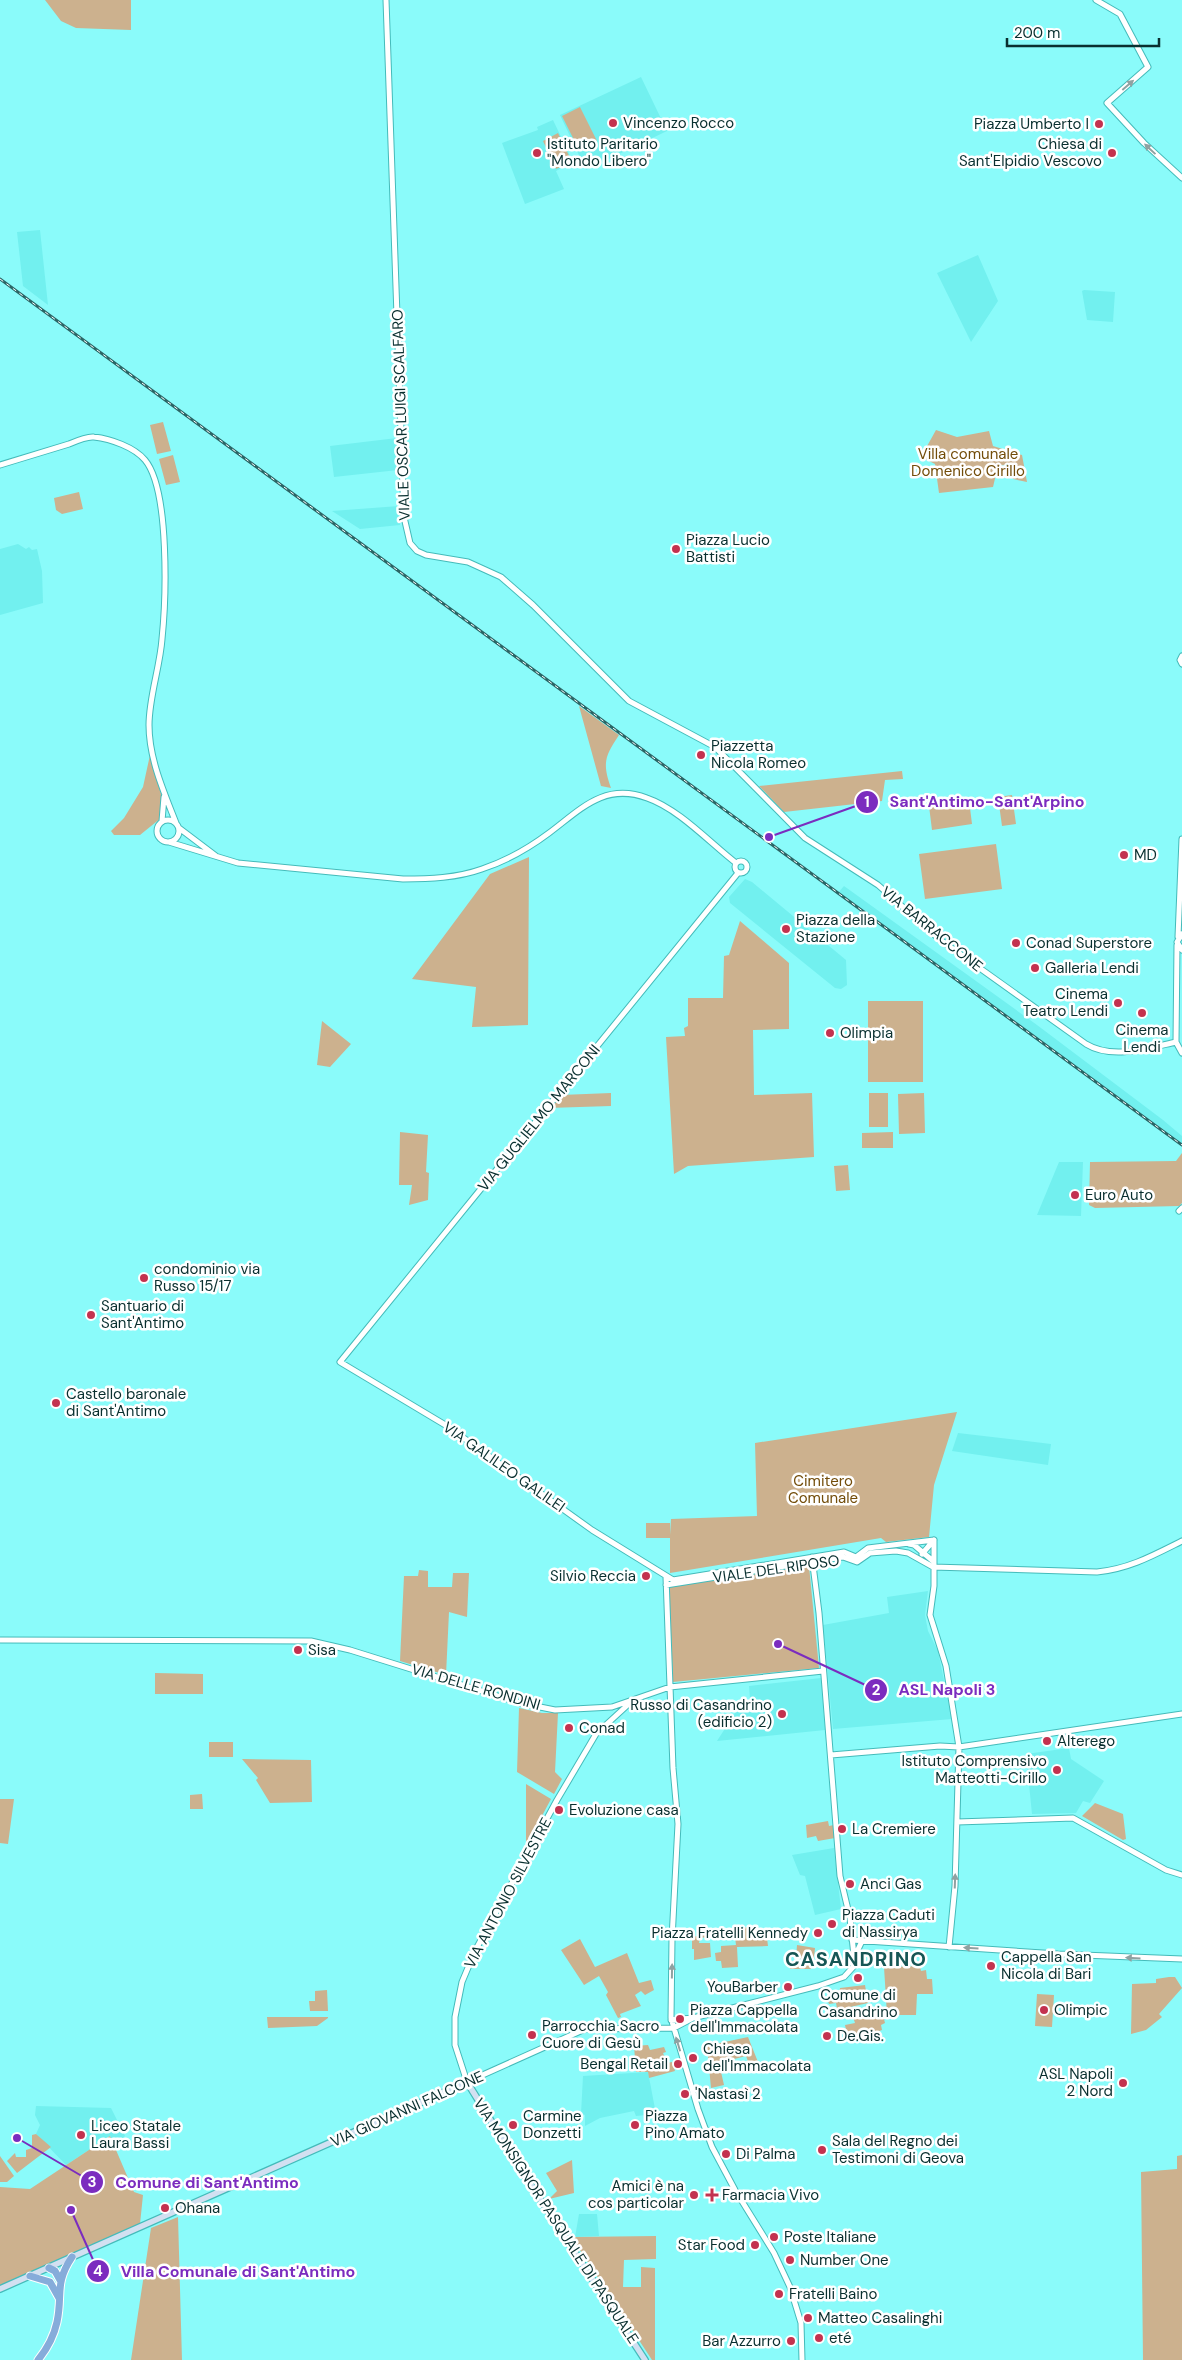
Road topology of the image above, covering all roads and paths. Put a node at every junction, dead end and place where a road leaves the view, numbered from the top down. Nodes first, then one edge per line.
1 (386, 0) edge
2 (1096, 0) edge
3 (1182, 178) edge
4 (0, 464) edge
5 (1182, 656) edge
6 (1182, 664) edge
7 (715, 747) joint
8 (164, 794) junction
9 (162, 821) junction
10 (178, 826) junction
11 (1182, 839) edge
12 (169, 842) junction
13 (221, 858) junction
14 (736, 863) junction
15 (738, 873) junction
16 (1180, 909) junction
17 (1182, 923) edge
18 (1180, 936) edge
19 (1177, 945) junction
20 (1182, 952) edge
21 (1177, 964) junction
22 (1176, 1042) junction
23 (1182, 1053) edge
24 (340, 1362) joint
25 (934, 1540) junction
26 (1182, 1541) edge
27 (906, 1543) junction
28 (918, 1548) junction
29 (923, 1552) junction
30 (912, 1555) junction
31 (813, 1560) junction
32 (920, 1560) junction
33 (933, 1560) junction
34 (933, 1568) junction
35 (666, 1577) junction
36 (666, 1585) junction
37 (0, 1640) edge
38 (823, 1671) junction
39 (670, 1687) junction
40 (632, 1701) junction
41 (1182, 1714) edge
42 (958, 1747) junction
43 (831, 1755) junction
44 (957, 1822) junction
45 (1182, 1875) edge
46 (852, 1940) junction
47 (862, 1940) junction
48 (948, 1947) junction
49 (1182, 1958) edge
50 (854, 1959) junction
51 (693, 2018) junction
52 (671, 2020) junction
53 (674, 2028) junction
54 (467, 2082) junction
55 (72, 2257) junction
56 (49, 2268) junction
57 (30, 2276) junction
58 (60, 2280) junction
59 (50, 2282) junction
60 (0, 2290) edge
61 (58, 2298) junction
62 (38, 2360) edge
63 (645, 2360) edge
64 (802, 2360) edge

1 - 7 street, VIALE OSCAR LUIGI SCALFARO
3 -> 2 street
4 - 8 street
5 - 6 street
7 - 22 street, VIA BARRACCONE
8 - 9 street
8 - 10 street
9 - 10 street
9 - 12 street
10 - 12 street
10 - 13 street
11 - 16 street
12 - 13 street
13 - 14 street
14 - 15 street
14 - 15 street
15 - 24 street, VIA GUGLIELMO MARCONI
16 - 17 street
16 - 18 street
18 - 19 street
19 - 20 street
19 - 21 street
20 - 21 street
21 - 22 street
22 - 23 street
24 - 35 street, VIA GALILEO GALILEI
25 - 27 street, VIALE DEL RIPOSO
25 - 29 street
25 - 33 street
26 - 34 street
27 - 28 street
27 - 31 street, VIALE DEL RIPOSO
28 - 29 street
28 - 30 street
29 - 32 street
29 - 33 street
30 - 31 street, VIALE DEL RIPOSO
30 - 32 street, VIALE DEL RIPOSO
31 - 35 street, VIALE DEL RIPOSO
31 - 36 street, VIALE DEL RIPOSO
31 - 38 street
32 - 34 street, VIALE DEL RIPOSO
33 - 34 street
34 - 42 street
35 - 36 street
36 - 39 street
37 - 40 street, VIA DELLE RONDINI
38 - 39 street, VIA DELLE RONDINI
38 - 43 street
39 - 40 street, VIA DELLE RONDINI
52 -> 39 street
40 - 54 street, VIA ANTONIO SILVESTRE
41 - 42 street
42 - 43 street
42 - 44 street
43 - 46 street
44 - 45 street
48 -> 44 street
46 - 47 street
46 - 50 street
47 - 48 street
47 - 50 street
49 -> 48 street
50 - 51 street
51 - 52 street
51 - 53 street
52 - 53 street
53 - 54 street, VIA GIOVANNI FALCONE
64 -> 53 street
54 - 55 main road, VIA GIOVANNI FALCONE
54 - 63 main road, VIA MONSIGNOR PASQUALE DI PASQUALE
55 - 56 main road, VIA GIOVANNI FALCONE
55 - 58 highway
56 - 57 main road, VIA GIOVANNI FALCONE
56 - 58 highway
56 - 59 highway
57 - 59 highway
57 - 60 main road, VIA GIOVANNI FALCONE
58 - 61 highway
59 - 61 highway
61 - 62 highway

